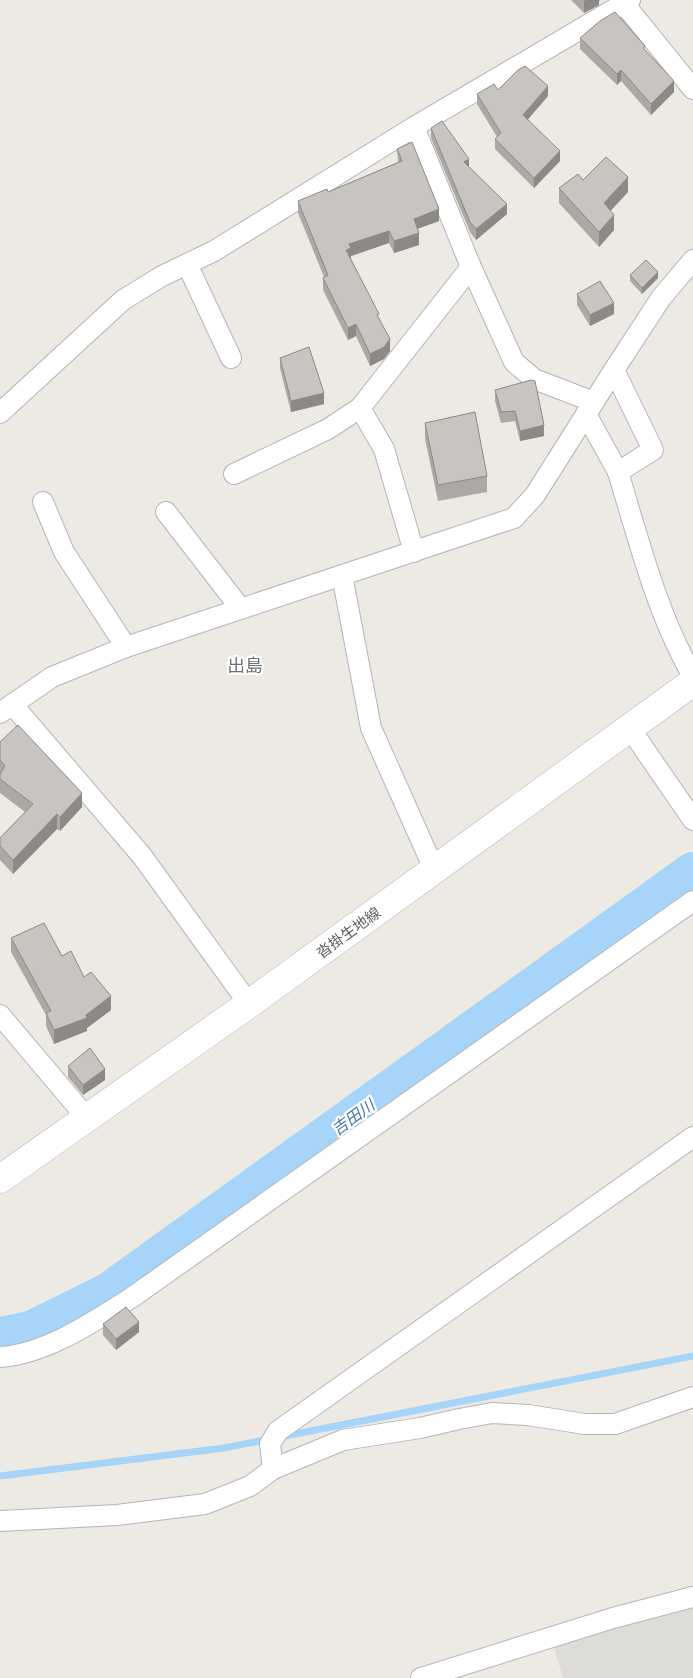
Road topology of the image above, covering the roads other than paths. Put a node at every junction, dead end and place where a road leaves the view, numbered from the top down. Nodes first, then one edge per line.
1 (625, 1) edge
2 (693, 89) edge
3 (414, 127) junction
4 (693, 260) edge
5 (187, 264) junction
6 (471, 267) junction
7 (231, 358) dead end
8 (614, 370) junction
9 (360, 408) junction
10 (590, 408) junction
11 (0, 413) edge
12 (618, 472) junction
13 (234, 474) dead end
14 (43, 502) dead end
15 (166, 512) dead end
16 (414, 552) junction
17 (342, 575) junction
18 (241, 609) junction
19 (126, 647) junction
20 (693, 676) edge
21 (693, 682) edge
22 (6, 709) edge
23 (629, 727) junction
24 (693, 820) edge
25 (434, 869) junction
26 (693, 901) edge
27 (249, 1004) junction
28 (0, 1015) edge
29 (87, 1118) junction
30 (693, 1137) edge
31 (0, 1179) edge
32 (0, 1357) edge
33 (693, 1396) edge
34 (273, 1469) junction
35 (0, 1521) edge
36 (693, 1597) edge
37 (421, 1678) edge

1 - 2 street
1 - 3 street
3 - 5 street
3 - 6 street
4 - 8 street
5 - 7 street
5 - 11 street
6 - 9 street
6 - 10 street
8 - 10 street
8 - 12 street
9 - 13 street
9 - 16 street
10 - 12 street
10 - 16 street
12 - 20 street
14 - 19 street
15 - 18 street
16 - 17 street
17 - 18 street
17 - 25 street
18 - 19 street
19 - 22 street
21 - 23 main road, 沓掛生地線
22 - 27 street
23 - 24 street
23 - 25 main road, 沓掛生地線
25 - 27 main road, 沓掛生地線
26 - 32 street
27 - 29 main road, 沓掛生地線
28 - 29 street
29 - 31 main road, 沓掛生地線
30 - 34 street
33 - 34 street
34 - 35 street
36 - 37 street

